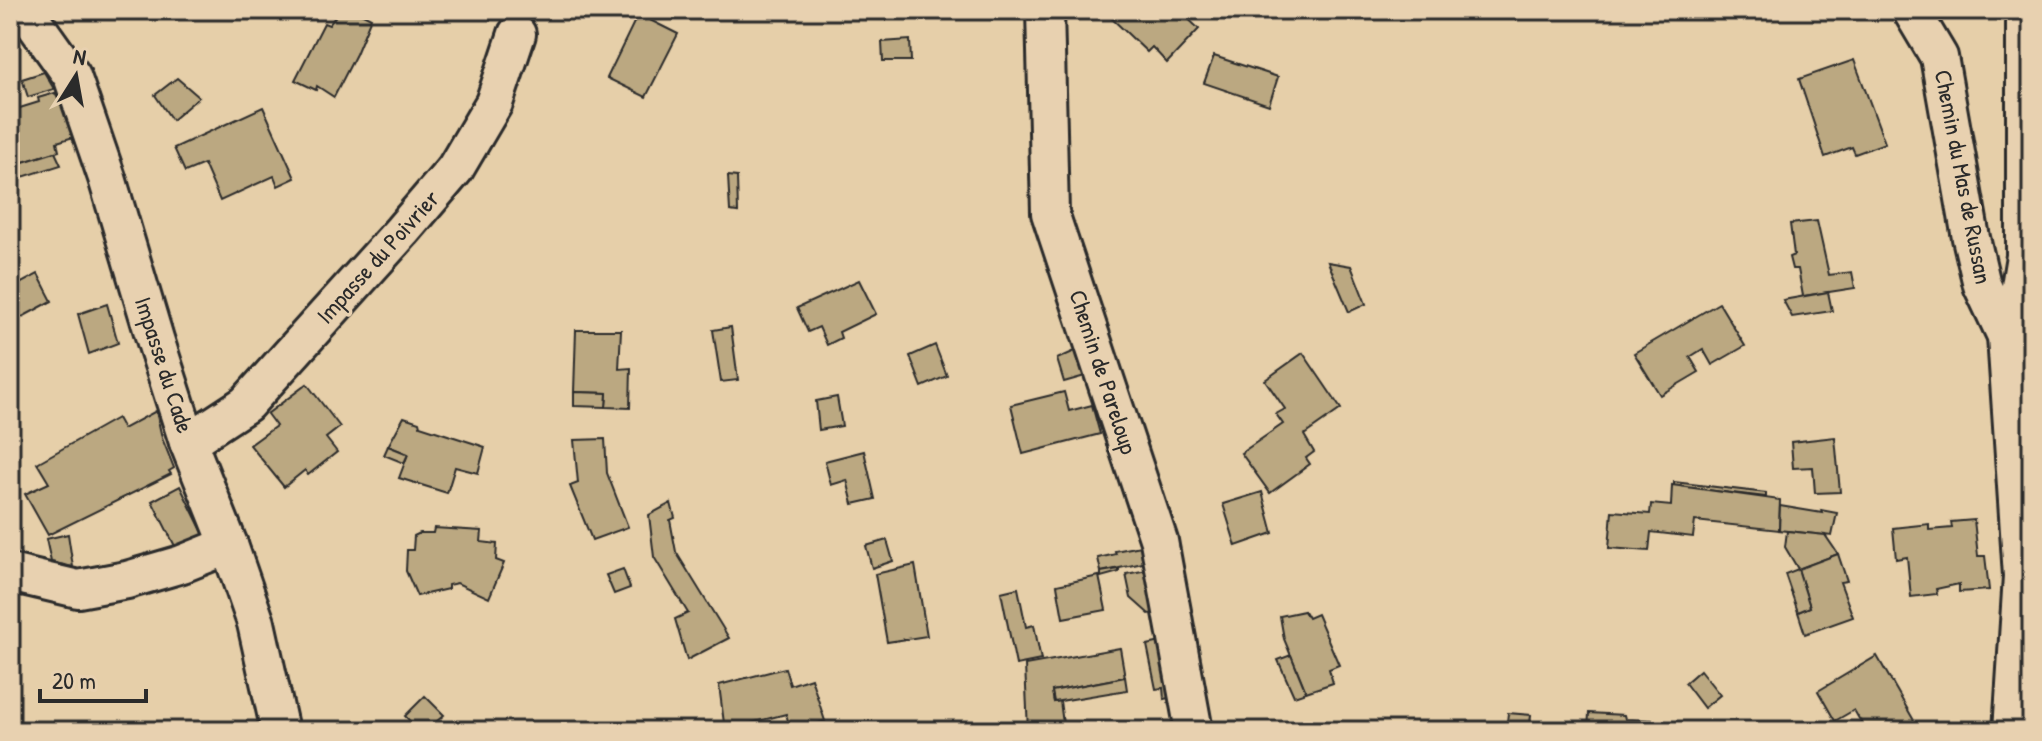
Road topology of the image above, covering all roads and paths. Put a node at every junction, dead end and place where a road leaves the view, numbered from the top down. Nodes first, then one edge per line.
1 (25, 10) edge
2 (1045, 10) edge
3 (1911, 10) edge
4 (2025, 10) edge
5 (517, 34) dead end
6 (2006, 336) junction
7 (188, 442) junction
8 (229, 545) junction
9 (10, 573) edge
10 (280, 731) edge
11 (1194, 731) edge
12 (2012, 731) edge

1 - 7 street, Impasse du Cade
2 - 11 street, Chemin de Pareloup
3 - 6 street, Chemin du Mas de Russan
4 - 6 street
5 - 7 street, Impasse du Poivrier
6 - 12 street, Chemin du Mas de Russan
7 - 8 street, Impasse du Cade
8 - 9 street
8 - 10 street, Impasse du Cade

